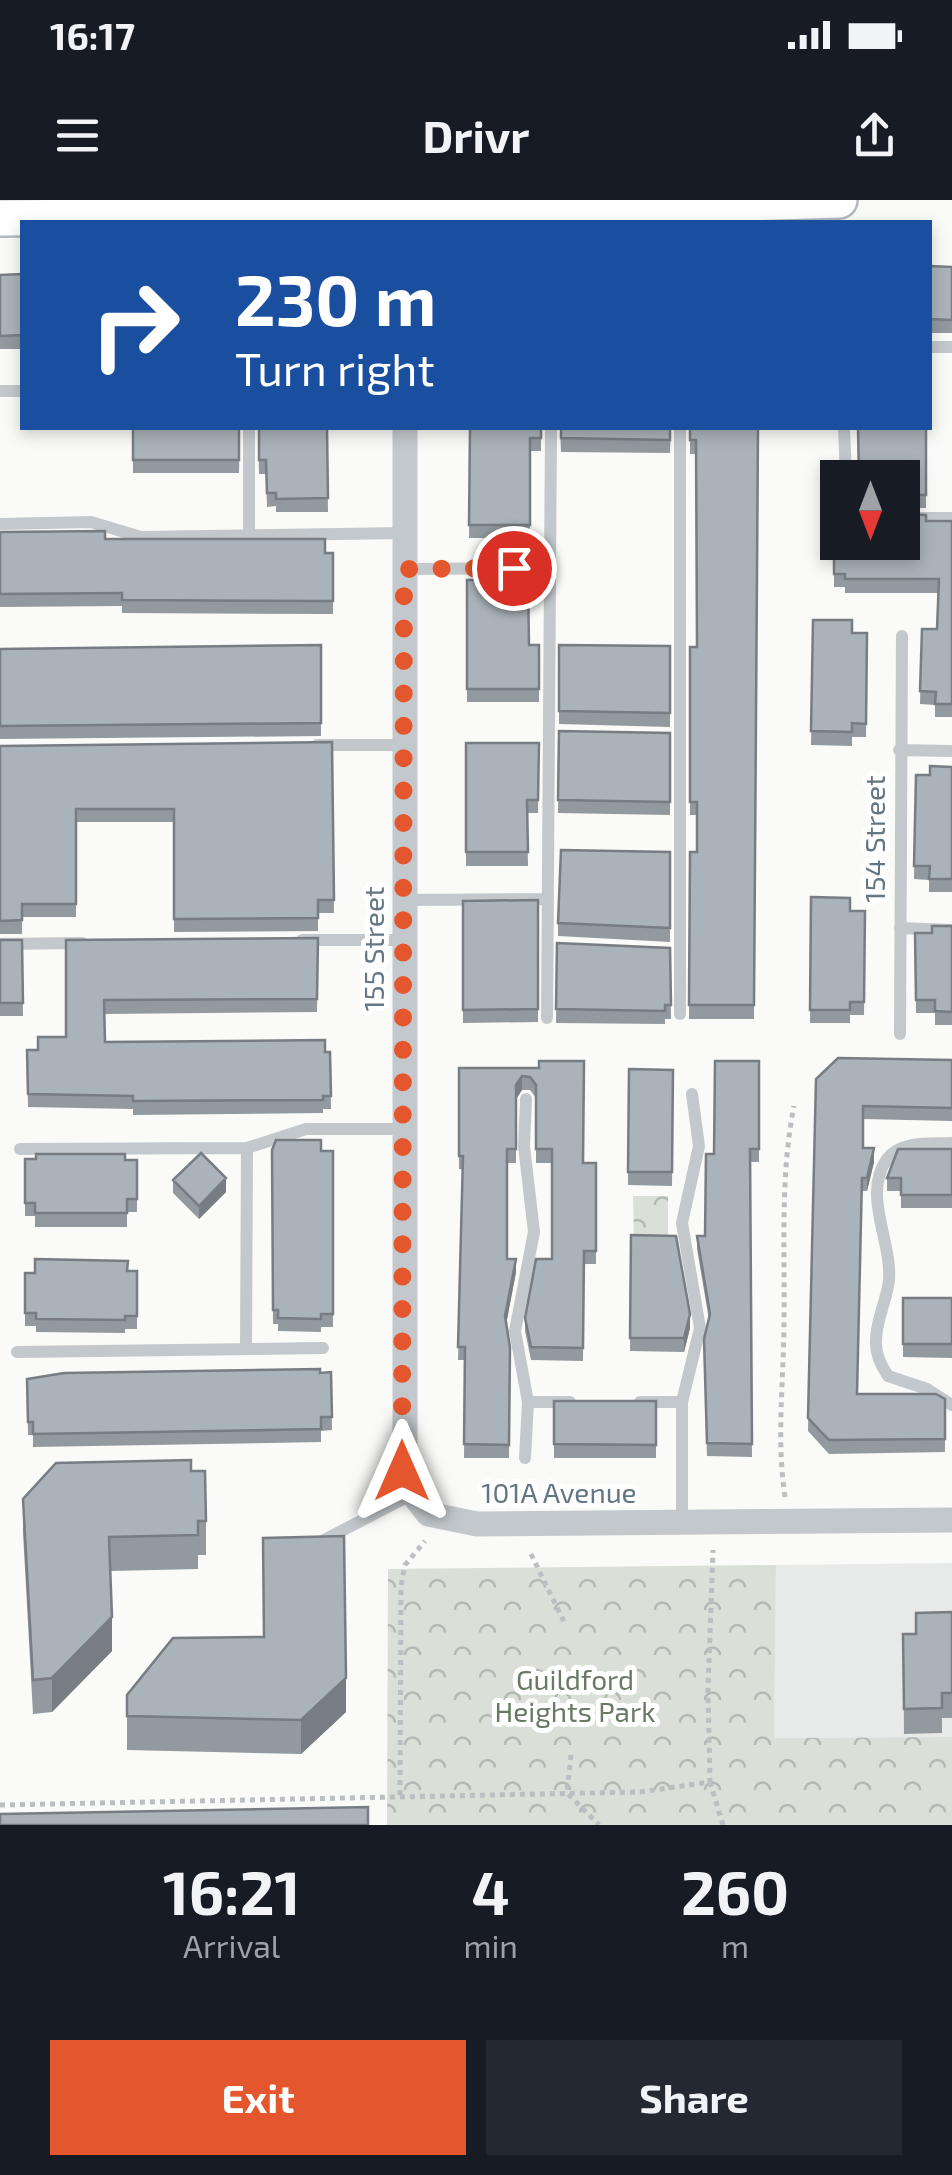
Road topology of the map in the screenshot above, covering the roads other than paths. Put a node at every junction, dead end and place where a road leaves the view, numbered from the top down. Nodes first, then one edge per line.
1 (840, 204) edge
2 (0, 218) edge
3 (405, 218) edge
4 (249, 430) edge
5 (405, 430) edge
6 (551, 430) edge
7 (680, 430) edge
8 (844, 430) edge
9 (845, 460) edge
10 (920, 518) edge
11 (952, 518) edge
12 (0, 524) edge
13 (404, 533) junction
14 (250, 536) junction
15 (550, 568) junction
16 (404, 569) junction
17 (902, 636) dead end
18 (549, 734) junction
19 (568, 734) edge
20 (661, 737) edge
21 (680, 737) junction
22 (305, 745) edge
23 (404, 745) junction
24 (899, 750) junction
25 (952, 751) edge
26 (548, 899) junction
27 (404, 900) junction
28 (900, 928) junction
29 (952, 930) edge
30 (289, 940) edge
31 (404, 940) junction
32 (96, 943) edge
33 (0, 944) edge
34 (547, 946) junction
35 (566, 947) edge
36 (661, 951) edge
37 (680, 952) junction
38 (680, 1014) dead end
39 (547, 1018) dead end
40 (900, 1034) dead end
41 (692, 1094) dead end
42 (526, 1099) dead end
43 (403, 1128) junction
44 (952, 1143) edge
45 (248, 1148) junction
46 (20, 1149) dead end
47 (246, 1348) junction
48 (323, 1348) dead end
49 (17, 1352) dead end
50 (528, 1402) junction
51 (586, 1402) edge
52 (624, 1402) edge
53 (682, 1402) junction
54 (952, 1404) edge
55 (526, 1458) dead end
56 (407, 1483) junction
57 (952, 1520) edge
58 (682, 1524) junction
59 (304, 1544) edge

1 - 3 main road
2 - 3 main road
4 - 14 lane
5 - 13 street, 155 Street
6 - 15 lane
7 - 21 lane
8 - 9 lane
10 - 11 lane
12 - 14 lane
13 - 14 lane
13 - 16 street, 155 Street
15 - 16 lane
15 - 18 lane
16 - 23 street, 155 Street
17 - 24 lane, 154 Street
18 - 19 lane
18 - 26 lane
20 - 21 lane
21 - 37 lane
22 - 23 lane
23 - 27 street, 155 Street
24 - 25 lane, 154 Street
24 - 28 lane, 154 Street
26 - 27 lane
26 - 34 lane
27 - 31 street, 155 Street
28 - 29 lane, 154 Street
28 - 40 lane, 154 Street
30 - 31 lane
31 - 43 street, 155 Street
32 - 33 lane
34 - 35 lane
34 - 39 lane
36 - 37 lane
37 - 38 lane
41 - 53 lane
42 - 50 lane, 101A Avenue
43 - 45 lane
43 - 56 street, 155 Street
44 - 54 lane
45 - 46 lane
45 - 47 lane
47 - 48 lane
47 - 49 lane
50 - 51 lane
50 - 55 lane, 101A Avenue
52 - 53 lane
53 - 58 lane
56 - 58 street, 101A Avenue
56 - 59 lane
57 - 58 street, 101A Avenue

